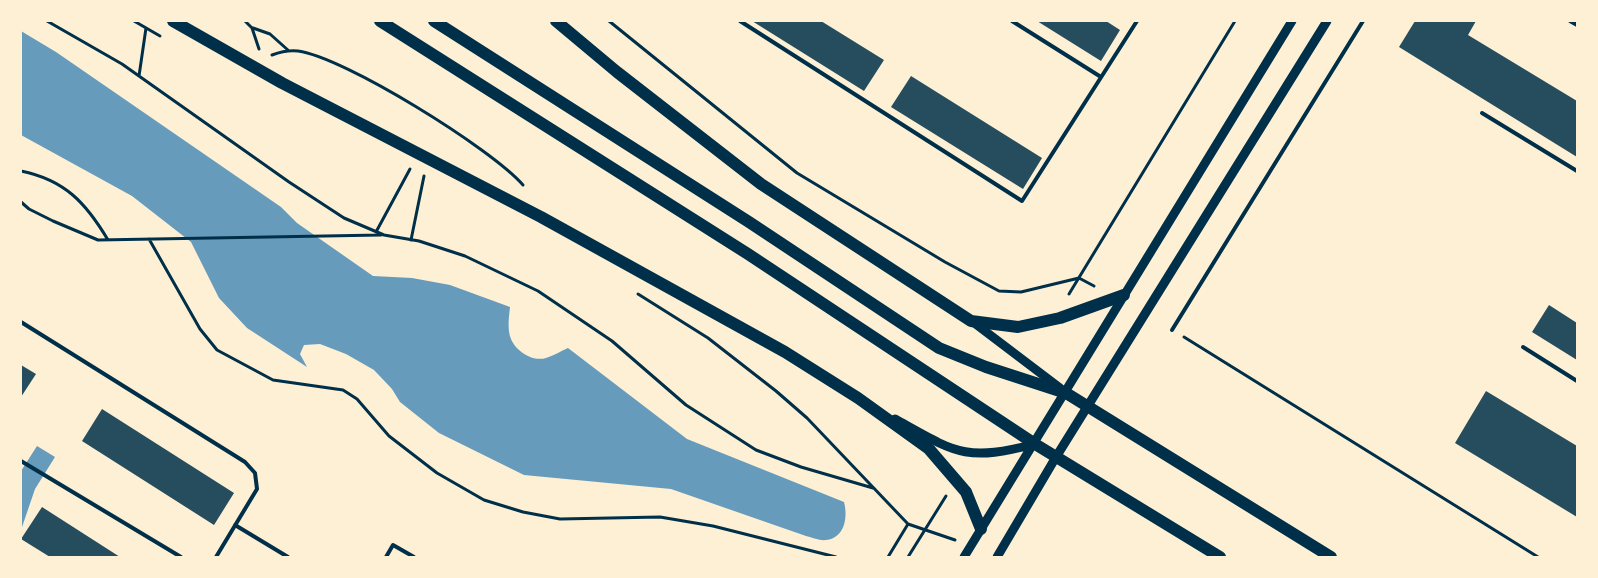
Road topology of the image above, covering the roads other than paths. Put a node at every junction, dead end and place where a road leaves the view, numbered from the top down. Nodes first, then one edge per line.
1 (173, 21) edge
2 (380, 21) edge
3 (434, 21) edge
4 (556, 21) edge
5 (740, 21) edge
6 (1012, 21) edge
7 (1137, 21) edge
8 (1292, 21) edge
9 (1327, 21) edge
10 (1362, 21) edge
11 (1570, 21) edge
12 (1577, 25) edge
13 (1102, 77) junction
14 (1482, 113) dead end
15 (1577, 170) edge
16 (1120, 297) junction
17 (971, 321) junction
18 (21, 322) edge
19 (1172, 330) road end
20 (1523, 347) dead end
21 (1577, 381) edge
22 (1066, 393) junction
23 (858, 398) junction
24 (1088, 407) junction
25 (1035, 444) junction
26 (1056, 456) junction
27 (21, 461) edge
28 (235, 525) junction
29 (981, 529) junction
30 (181, 557) edge
31 (216, 557) edge
32 (288, 557) edge
33 (386, 557) edge
34 (414, 557) edge
35 (964, 557) edge
36 (997, 557) edge
37 (1220, 557) edge
38 (1331, 557) edge

1 - 23 main road
2 - 25 main road
3 - 22 main road
4 - 17 main road
5 - 13 lane
6 - 13 lane
7 - 13 lane
8 - 16 street
9 - 24 street
10 - 19 lane
11 - 12 lane
14 - 15 lane
16 - 17 main road
16 - 22 street
17 - 22 street
18 - 28 lane
20 - 21 lane
22 - 24 main road
22 - 25 street
23 - 25 street
23 - 29 main road
24 - 26 street
24 - 38 main road
25 - 26 main road
25 - 29 street
26 - 36 street
26 - 37 main road
27 - 30 lane
28 - 31 lane
28 - 32 lane
29 - 35 street
33 - 34 lane

